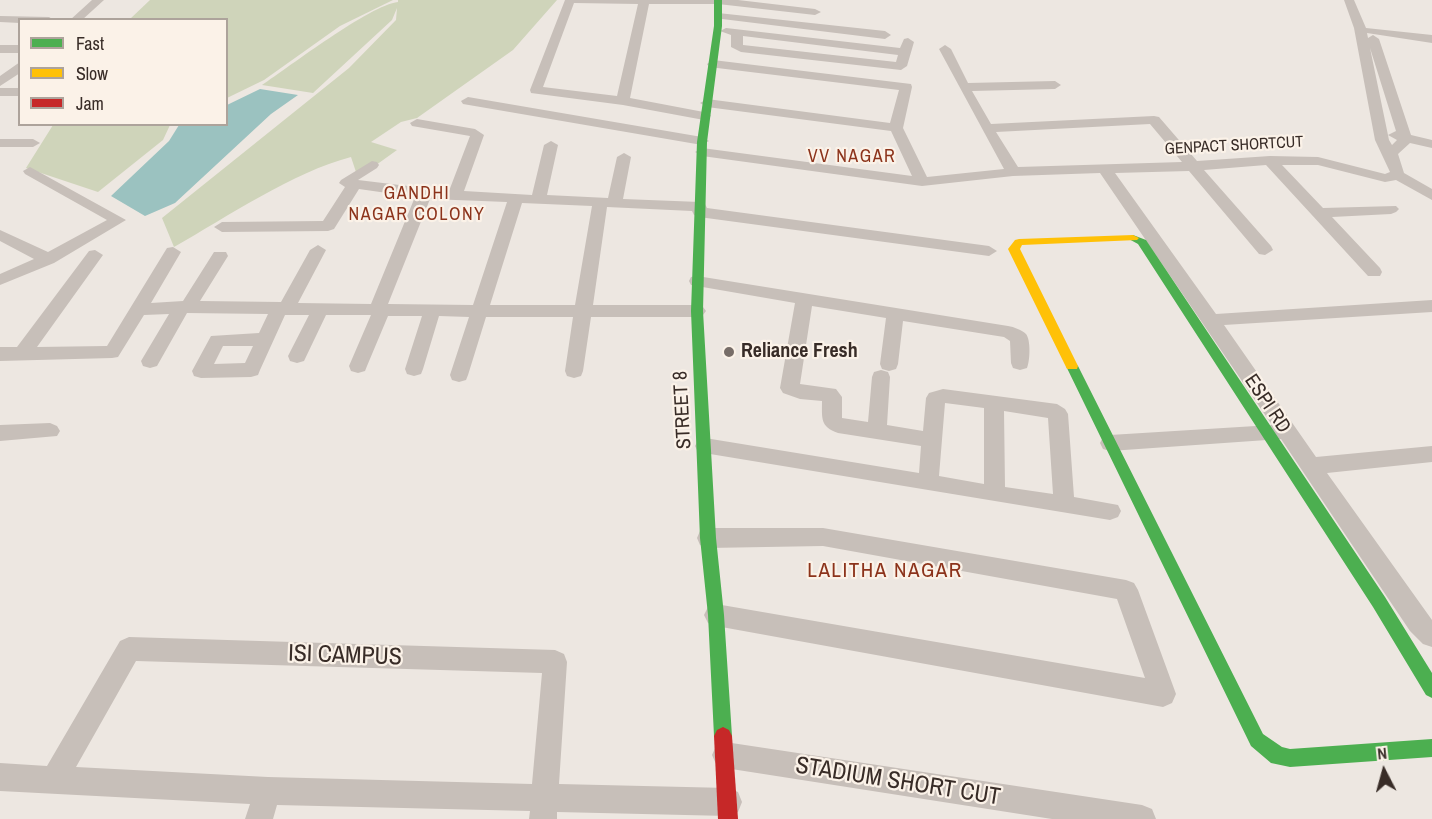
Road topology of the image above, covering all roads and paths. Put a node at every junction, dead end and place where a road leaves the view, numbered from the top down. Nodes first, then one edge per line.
1 (99, 0) edge
2 (570, 0) edge
3 (718, 0) edge
4 (1349, 0) edge
5 (1358, 0) edge
6 (644, 1) edge
7 (815, 12) dead end
8 (77, 18) edge
9 (0, 19) edge
10 (18, 19) edge
11 (718, 23) junction
12 (1370, 30) junction
13 (885, 35) dead end
14 (1432, 39) edge
15 (907, 47) dead end
16 (0, 49) edge
17 (945, 49) dead end
18 (18, 50) edge
19 (713, 64) junction
20 (18, 68) edge
21 (0, 82) edge
22 (1055, 85) dead end
23 (964, 87) junction
24 (0, 92) edge
25 (18, 92) edge
26 (468, 101) dead end
27 (623, 101) junction
28 (706, 110) junction
29 (417, 123) dead end
30 (896, 128) junction
31 (987, 128) junction
32 (1381, 131) junction
33 (1405, 137) junction
34 (0, 143) edge
35 (33, 143) dead end
36 (1432, 144) edge
37 (551, 145) dead end
38 (702, 146) junction
39 (1390, 153) junction
40 (624, 157) dead end
41 (1270, 160) junction
42 (372, 165) dead end
43 (1195, 166) junction
44 (1105, 170) junction
45 (30, 171) dead end
46 (1014, 172) junction
47 (1398, 175) junction
48 (922, 182) junction
49 (355, 184) junction
50 (424, 194) junction
51 (1432, 195) edge
52 (455, 196) junction
53 (516, 198) junction
54 (538, 199) junction
55 (608, 201) junction
56 (700, 209) junction
57 (1390, 209) dead end
58 (1319, 213) junction
59 (222, 227) dead end
60 (0, 235) edge
61 (318, 250) dead end
62 (1265, 250) dead end
63 (989, 251) dead end
64 (174, 252) dead end
65 (95, 255) dead end
66 (220, 256) dead end
67 (48, 259) junction
68 (1374, 272) dead end
69 (0, 280) edge
70 (697, 281) junction
71 (804, 299) junction
72 (1432, 306) edge
73 (185, 307) junction
74 (137, 309) junction
75 (283, 309) junction
76 (320, 309) junction
77 (379, 310) junction
78 (432, 311) junction
79 (478, 311) junction
80 (697, 311) junction
81 (584, 312) junction
82 (895, 314) junction
83 (265, 339) dead end
84 (1216, 340) junction
85 (23, 353) junction
86 (0, 354) edge
87 (297, 356) dead end
88 (150, 361) dead end
89 (1020, 363) dead end
90 (358, 366) dead end
91 (414, 369) dead end
92 (574, 371) dead end
93 (459, 375) dead end
94 (994, 403) junction
95 (50, 431) dead end
96 (877, 432) junction
97 (1276, 432) junction
98 (0, 433) edge
99 (931, 440) junction
100 (1110, 443) junction
101 (705, 446) junction
102 (1432, 454) edge
103 (1309, 466) junction
104 (928, 483) junction
105 (995, 494) junction
106 (1064, 504) junction
107 (1110, 511) dead end
108 (1337, 525) junction
109 (708, 538) junction
110 (1390, 601) junction
111 (716, 615) junction
112 (1432, 636) edge
113 (1432, 689) edge
114 (1432, 748) edge
115 (725, 756) junction
116 (0, 777) edge
117 (53, 781) junction
118 (268, 791) junction
119 (544, 808) edge
120 (728, 811) edge
121 (259, 819) edge
122 (1139, 819) edge

1 - 8 street
2 - 6 street
2 - 27 street
3 - 6 street
3 - 7 street
3 - 11 street, STREET 8
4 - 32 street
5 - 12 street
6 - 27 street
9 - 10 street
11 - 13 street
11 - 15 street
11 - 19 street, STREET 8
12 - 14 street
12 - 33 street
16 - 18 street
17 - 23 street
19 - 28 street, STREET 8
19 - 30 street
20 - 21 street
22 - 23 street
23 - 31 street
24 - 25 street
26 - 38 street, GENPACT SHORTCUT
27 - 28 street
28 - 30 street
28 - 38 street, STREET 8
29 - 52 street
30 - 48 street
31 - 43 street
31 - 46 street
32 - 33 street
32 - 39 street
33 - 36 street
33 - 39 street
34 - 35 street
37 - 54 street
38 - 48 street, GENPACT SHORTCUT
38 - 56 street, STREET 8
39 - 47 street
40 - 55 street
41 - 43 street, GENPACT SHORTCUT
41 - 47 street, GENPACT SHORTCUT
41 - 58 street
42 - 49 street
43 - 44 street, GENPACT SHORTCUT
43 - 62 street
44 - 46 street, GENPACT SHORTCUT
44 - 84 street, ESPI RD
45 - 67 street
46 - 48 street, GENPACT SHORTCUT
47 - 51 street
49 - 50 street
49 - 59 street
50 - 52 street
50 - 77 street
52 - 53 street
53 - 54 street
53 - 79 street
54 - 55 street
55 - 56 street
55 - 81 street
56 - 63 street
56 - 70 street, STREET 8
57 - 58 street
58 - 68 street
60 - 67 street
61 - 75 street
64 - 74 street
65 - 85 street
66 - 73 street
67 - 69 street
70 - 71 street
70 - 80 street, STREET 8
71 - 82 street
71 - 96 street
72 - 84 street
73 - 74 street
73 - 75 street
73 - 88 street
74 - 85 street
75 - 76 street
75 - 83 street
76 - 77 street
76 - 87 street
77 - 78 street
77 - 90 street
78 - 79 street
78 - 91 street
79 - 81 street
79 - 93 street
80 - 81 street
80 - 101 street, STREET 8
81 - 92 street
82 - 89 street
82 - 96 street
84 - 97 street, ESPI RD
84 - 100 street
85 - 86 street
94 - 99 street
94 - 105 street
94 - 106 street
95 - 98 street
96 - 99 street
97 - 100 street
97 - 103 street, ESPI RD
97 - 108 street
99 - 104 street
100 - 114 street
101 - 104 street
101 - 109 street, STREET 8
102 - 103 street
103 - 108 street, ESPI RD
104 - 105 street
105 - 106 street
106 - 107 street
108 - 110 street, ESPI RD
109 - 111 street, STREET 8
109 - 111 street
110 - 112 street, ESPI RD
110 - 113 street
111 - 115 street, STREET 8
115 - 120 street, STREET 8
115 - 122 street, STADIUM SHORT CUT
116 - 117 street
117 - 118 street
117 - 119 street, ISI CAMPUS
118 - 119 street
118 - 121 street
119 - 120 street

